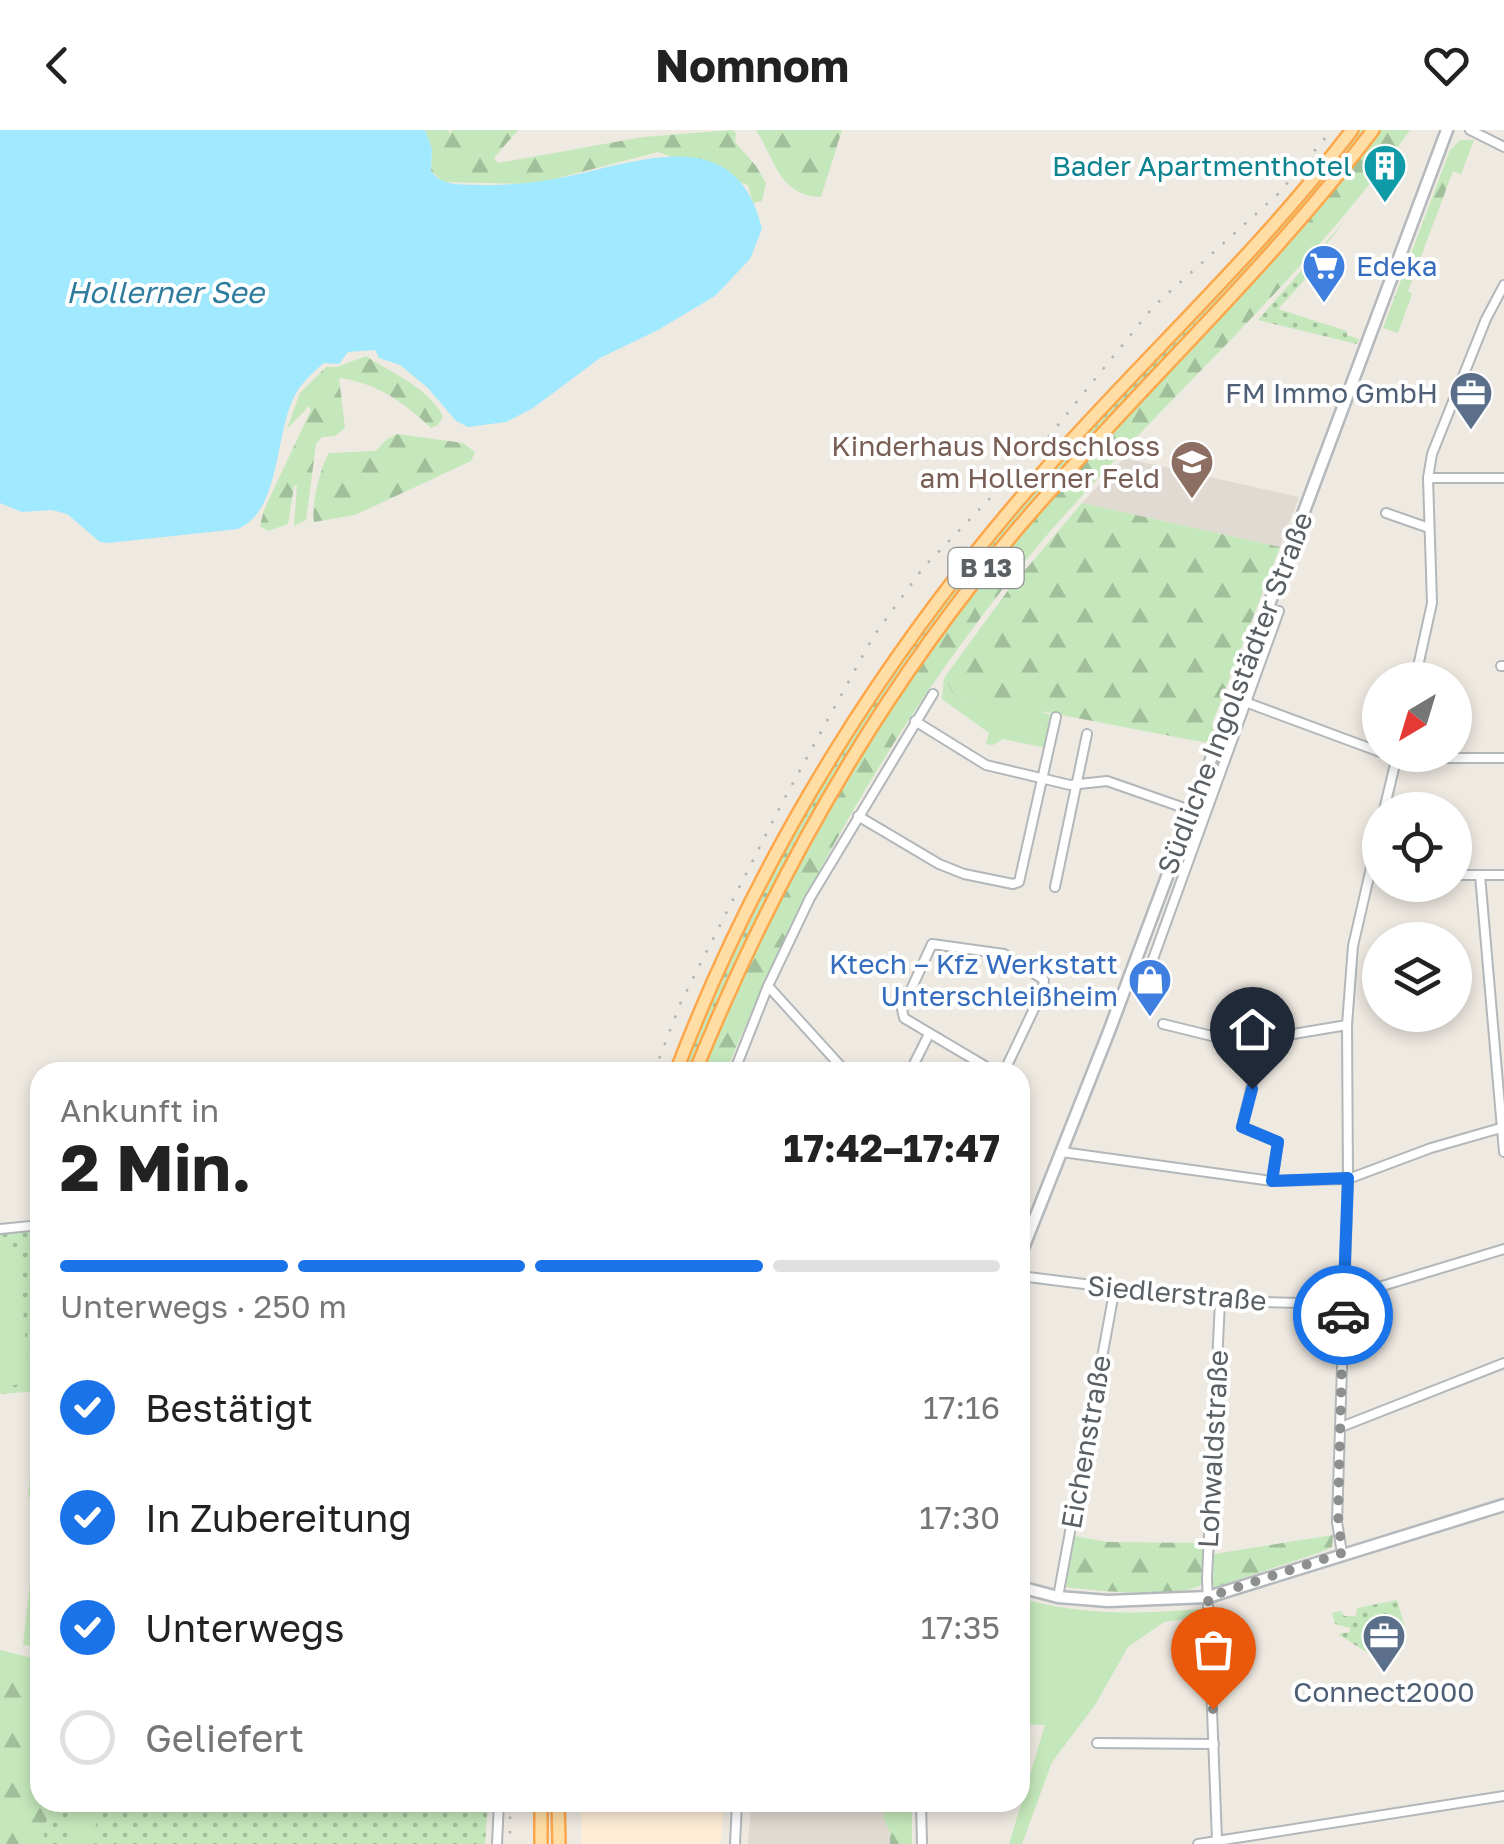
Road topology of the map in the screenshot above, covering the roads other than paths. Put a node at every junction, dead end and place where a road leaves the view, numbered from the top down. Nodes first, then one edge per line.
1 (1352, 130) edge
2 (1373, 130) edge
3 (1447, 130) edge
4 (1470, 130) edge
5 (1504, 147) edge
6 (1504, 285) edge
7 (1428, 478) junction
8 (1504, 478) edge
9 (1386, 513) dead end
10 (1429, 528) junction
11 (1279, 611) dead end
12 (1419, 662) edge
13 (932, 694) dead end
14 (1248, 703) junction
15 (1056, 717) dead end
16 (915, 721) junction
17 (1087, 734) dead end
18 (1362, 745) edge
19 (1472, 757) edge
20 (1504, 758) edge
21 (1043, 778) junction
22 (1076, 784) junction
23 (1190, 810) junction
24 (858, 816) junction
25 (1472, 875) edge
26 (1480, 875) junction
27 (1504, 875) edge
28 (1055, 887) dead end
29 (1363, 902) edge
30 (1156, 967) dead end
31 (768, 986) junction
32 (1490, 998) junction
33 (1504, 998) edge
34 (1163, 1024) dead end
35 (1347, 1025) junction
36 (929, 1034) junction
37 (1263, 1039) junction
38 (680, 1062) edge
39 (699, 1062) edge
40 (738, 1062) edge
41 (837, 1062) edge
42 (915, 1062) edge
43 (978, 1062) edge
44 (1009, 1062) edge
45 (1503, 1127) edge
46 (1062, 1152) junction
47 (1504, 1152) edge
48 (1348, 1178) junction
49 (1272, 1181) junction
50 (30, 1227) edge
51 (0, 1229) edge
52 (1030, 1231) edge
53 (1504, 1249) edge
54 (1030, 1277) edge
55 (1114, 1287) junction
56 (1220, 1301) junction
57 (1344, 1304) junction
58 (1504, 1363) edge
59 (1341, 1427) junction
60 (1504, 1505) edge
61 (1342, 1553) junction
62 (1030, 1590) edge
63 (1208, 1597) junction
64 (1058, 1598) junction
65 (1097, 1743) dead end
66 (1214, 1744) junction
67 (1504, 1796) edge
68 (499, 1812) edge
69 (540, 1812) edge
70 (558, 1812) edge
71 (736, 1812) edge
72 (921, 1812) edge
73 (1216, 1842) edge
74 (497, 1844) edge
75 (541, 1844) edge
76 (558, 1844) edge
77 (735, 1844) edge
78 (922, 1844) edge
79 (1198, 1844) edge

1 - 38 main road, B 13
2 - 39 main road, B 13
3 - 23 street, Südliche Ingolstädter Straße
4 - 5 street
6 - 7 street
7 - 8 street
7 - 10 street
9 - 10 street
10 - 12 street
11 - 14 street
13 - 16 street
14 - 18 street
14 - 30 street
15 - 21 street
16 - 21 street
16 - 24 street
17 - 22 street
19 - 20 street
21 - 22 street
21 - 24 street
22 - 23 street
22 - 28 street
23 - 46 street, Südliche Ingolstädter Straße
24 - 31 street
25 - 26 street
26 - 27 street
26 - 32 street
29 - 35 street
31 - 40 street
31 - 41 street
32 - 33 street
32 - 45 street
34 - 37 street
35 - 37 street
35 - 48 street
36 - 42 street
36 - 43 street
36 - 44 street
37 - 49 street
45 - 47 street
45 - 48 street
46 - 49 street
46 - 52 street, Südliche Ingolstädter Straße
48 - 49 street
48 - 57 street
50 - 51 street
53 - 57 street, Siedlerstraße
54 - 55 street, Siedlerstraße
55 - 56 street, Siedlerstraße
55 - 64 street, Eichenstraße
56 - 57 street, Siedlerstraße
56 - 63 street, Lohwaldstraße
57 - 59 street
58 - 59 street
59 - 61 street
60 - 61 street
61 - 63 street
62 - 64 street
63 - 64 street
63 - 66 street, Lohwaldstraße
65 - 66 street
66 - 73 street, Lohwaldstraße
67 - 73 street
68 - 74 street
69 - 75 main road
70 - 76 main road
71 - 77 street
72 - 78 street
73 - 79 street

